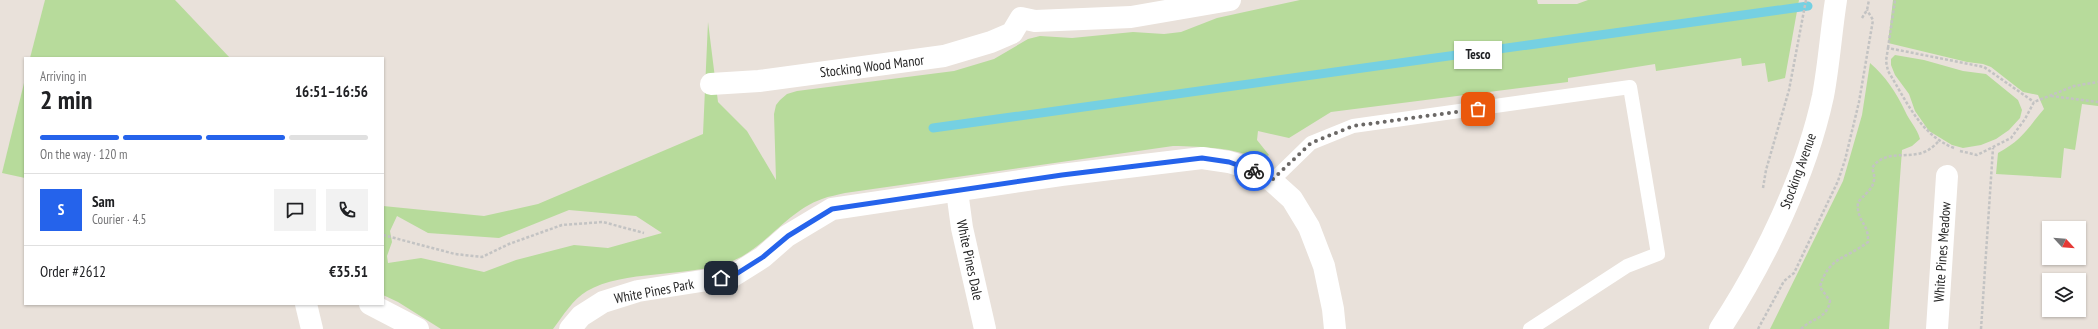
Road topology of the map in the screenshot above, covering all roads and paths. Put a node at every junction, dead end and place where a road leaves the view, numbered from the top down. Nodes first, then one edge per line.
1 (1806, 0) edge
2 (1836, 0) edge
3 (1869, 0) edge
4 (1895, 0) edge
5 (1222, 1) edge
6 (1020, 9) edge
7 (1888, 48) junction
8 (2098, 82) edge
9 (711, 84) dead end
10 (2049, 96) junction
11 (2034, 102) junction
12 (2098, 102) edge
13 (1939, 141) junction
14 (1993, 147) junction
15 (1947, 176) dead end
16 (1764, 179) dead end
17 (1272, 180) junction
18 (957, 191) junction
19 (644, 233) dead end
20 (384, 235) edge
21 (306, 305) edge
22 (372, 305) edge
23 (312, 329) edge
24 (418, 329) edge
25 (570, 329) edge
26 (985, 329) edge
27 (1335, 329) edge
28 (1530, 329) edge
29 (1720, 329) edge
30 (1758, 329) edge
31 (1801, 329) edge
32 (1937, 329) edge
33 (1981, 329) edge

1 - 16 path
2 - 29 street, Stocking Avenue
3 - 30 path
4 - 7 path
5 - 6 street, Stocking Wood Manor
6 - 9 street, Stocking Wood Manor
7 - 11 path
7 - 13 path
8 - 10 path
10 - 11 path
10 - 12 path
11 - 14 path
13 - 14 path
13 - 31 path
14 - 33 path
15 - 32 street, White Pines Meadow
17 - 18 street, White Pines Park
17 - 27 street, White Pines Park
17 - 28 lane
18 - 25 street, White Pines Park
18 - 26 street, White Pines Dale
19 - 20 path
21 - 23 street
22 - 24 street

